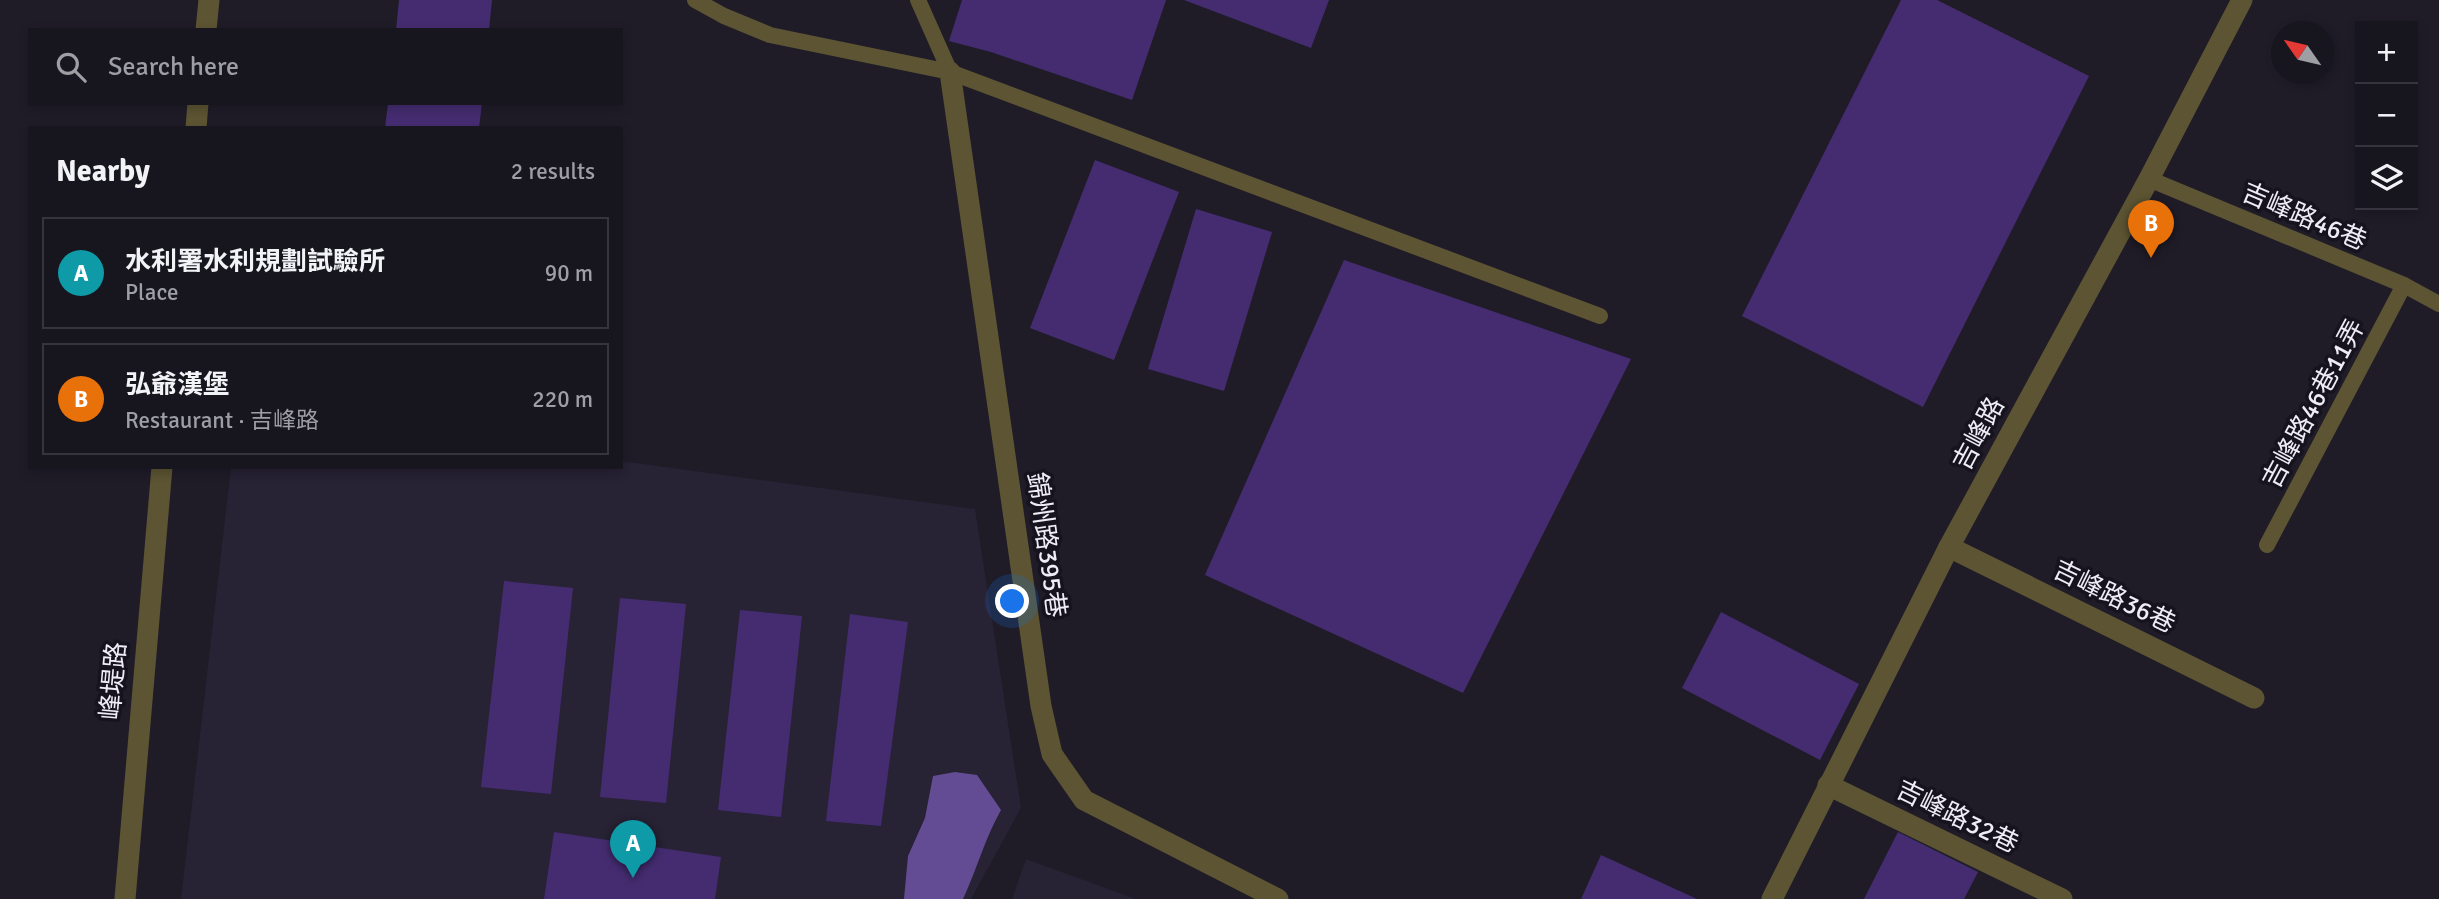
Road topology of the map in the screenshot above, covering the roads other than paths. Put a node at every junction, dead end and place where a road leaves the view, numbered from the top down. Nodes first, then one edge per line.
1 (209, 0) edge
2 (695, 0) edge
3 (918, 0) edge
4 (2242, 0) edge
5 (206, 28) edge
6 (950, 72) junction
7 (198, 105) edge
8 (195, 126) edge
9 (2149, 179) junction
10 (2404, 285) junction
11 (2439, 304) edge
12 (1600, 316) dead end
13 (162, 469) edge
14 (2267, 545) dead end
15 (1949, 547) junction
16 (2254, 698) dead end
17 (1828, 785) junction
18 (125, 899) edge
19 (1278, 899) edge
20 (1772, 899) edge
21 (2062, 899) edge

1 - 5 street
2 - 6 lane
3 - 6 lane, 錦州路395巷
4 - 9 street, 吉峰路
6 - 12 lane
6 - 19 street, 錦州路395巷
7 - 8 street
9 - 10 lane, 吉峰路46巷
9 - 15 street, 吉峰路
10 - 11 lane, 吉峰路46巷
10 - 14 lane, 吉峰路46巷11弄
13 - 18 street, 峰堤路
15 - 16 street, 吉峰路36巷
15 - 17 street, 吉峰路
17 - 20 street, 吉峰路
17 - 21 street, 吉峰路32巷

